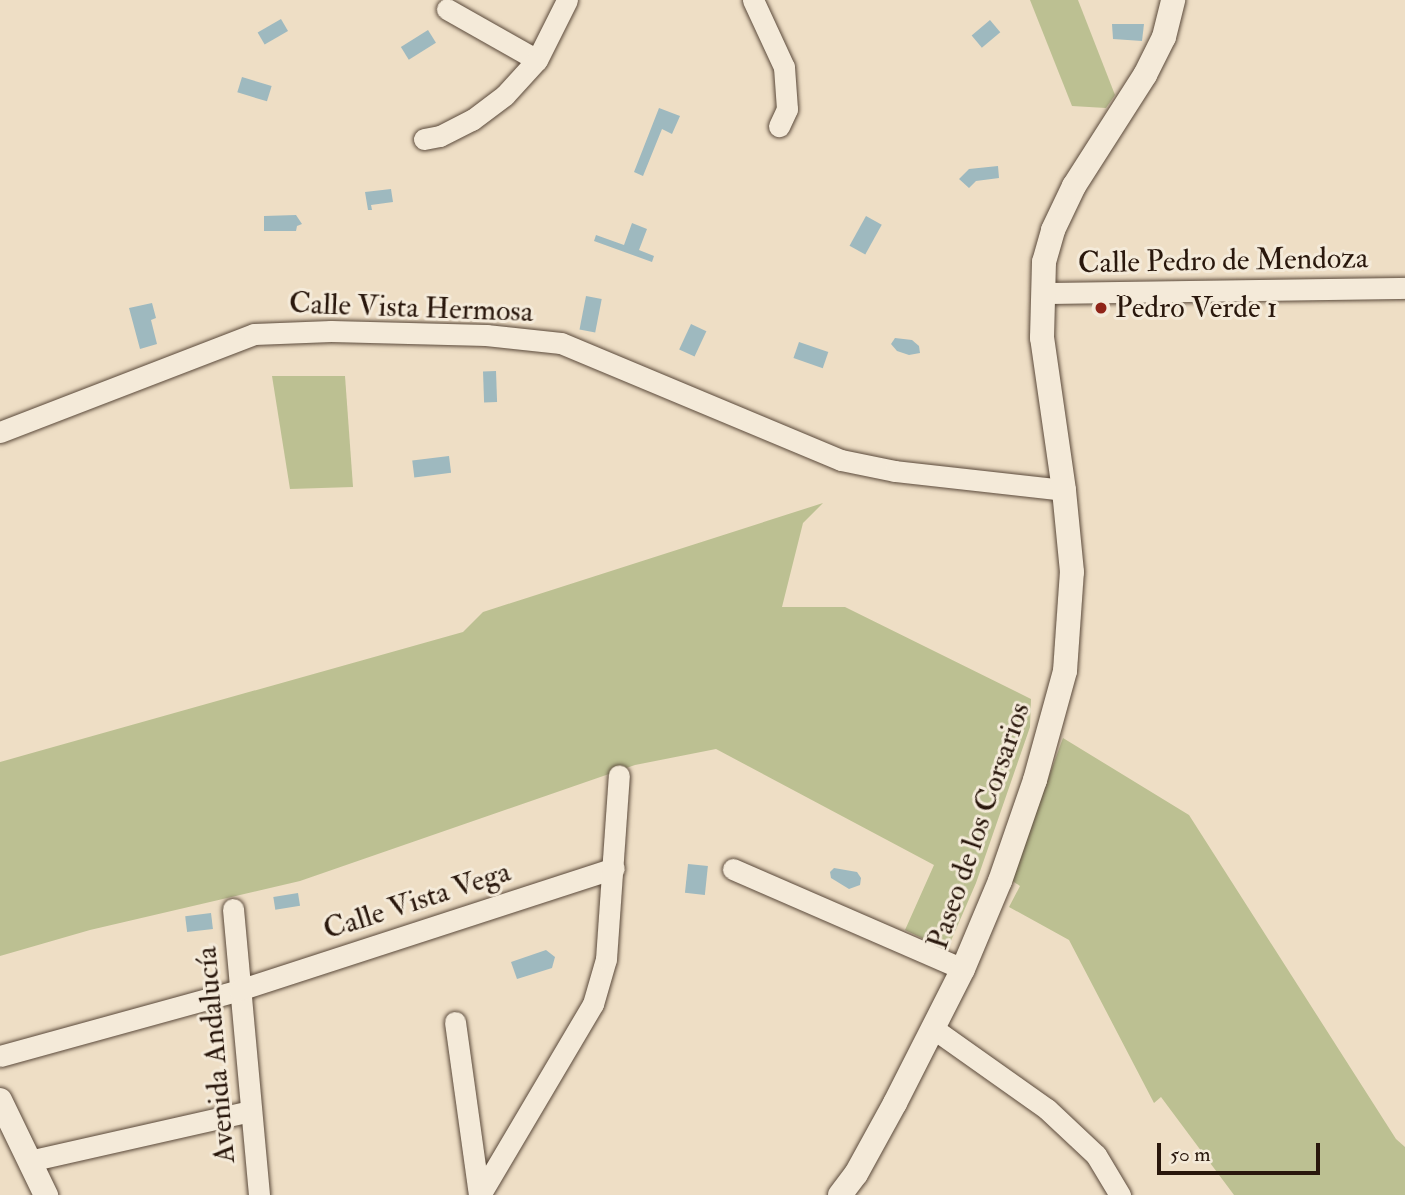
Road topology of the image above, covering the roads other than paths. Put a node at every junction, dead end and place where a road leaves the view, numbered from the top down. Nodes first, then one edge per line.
1 (567, 0) edge
2 (753, 0) edge
3 (1173, 0) edge
4 (447, 9) dead end
5 (537, 60) junction
6 (779, 126) dead end
7 (424, 139) dead end
8 (1405, 288) edge
9 (1041, 293) junction
10 (0, 432) edge
11 (1064, 490) junction
12 (619, 775) dead end
13 (614, 868) junction
14 (733, 869) dead end
15 (233, 909) dead end
16 (963, 969) junction
17 (239, 989) junction
18 (455, 1022) dead end
19 (934, 1029) junction
20 (0, 1056) edge
21 (0, 1100) edge
22 (250, 1111) junction
23 (29, 1161) junction
24 (46, 1195) edge
25 (259, 1195) edge
26 (480, 1195) edge
27 (840, 1195) edge
28 (1121, 1195) edge

1 - 5 street
2 - 6 street
3 - 9 street, Paseo de los Corsarios
4 - 5 street
5 - 7 street
8 - 9 street, Calle Pedro de Mendoza
9 - 11 street, Paseo de los Corsarios
10 - 11 street, Calle Vista Hermosa
11 - 16 street, Paseo de los Corsarios
12 - 13 street
13 - 17 street, Calle Vista Vega
13 - 26 street
14 - 16 street
15 - 17 street, Avenida Andalucía
16 - 19 street, Paseo de los Corsarios
17 - 20 street, Calle Vista Vega
17 - 22 street, Avenida Andalucía
18 - 26 street
19 - 27 street, Paseo de los Corsarios
19 - 28 street
21 - 23 street
22 - 23 street
22 - 25 street, Avenida Andalucía
23 - 24 street

